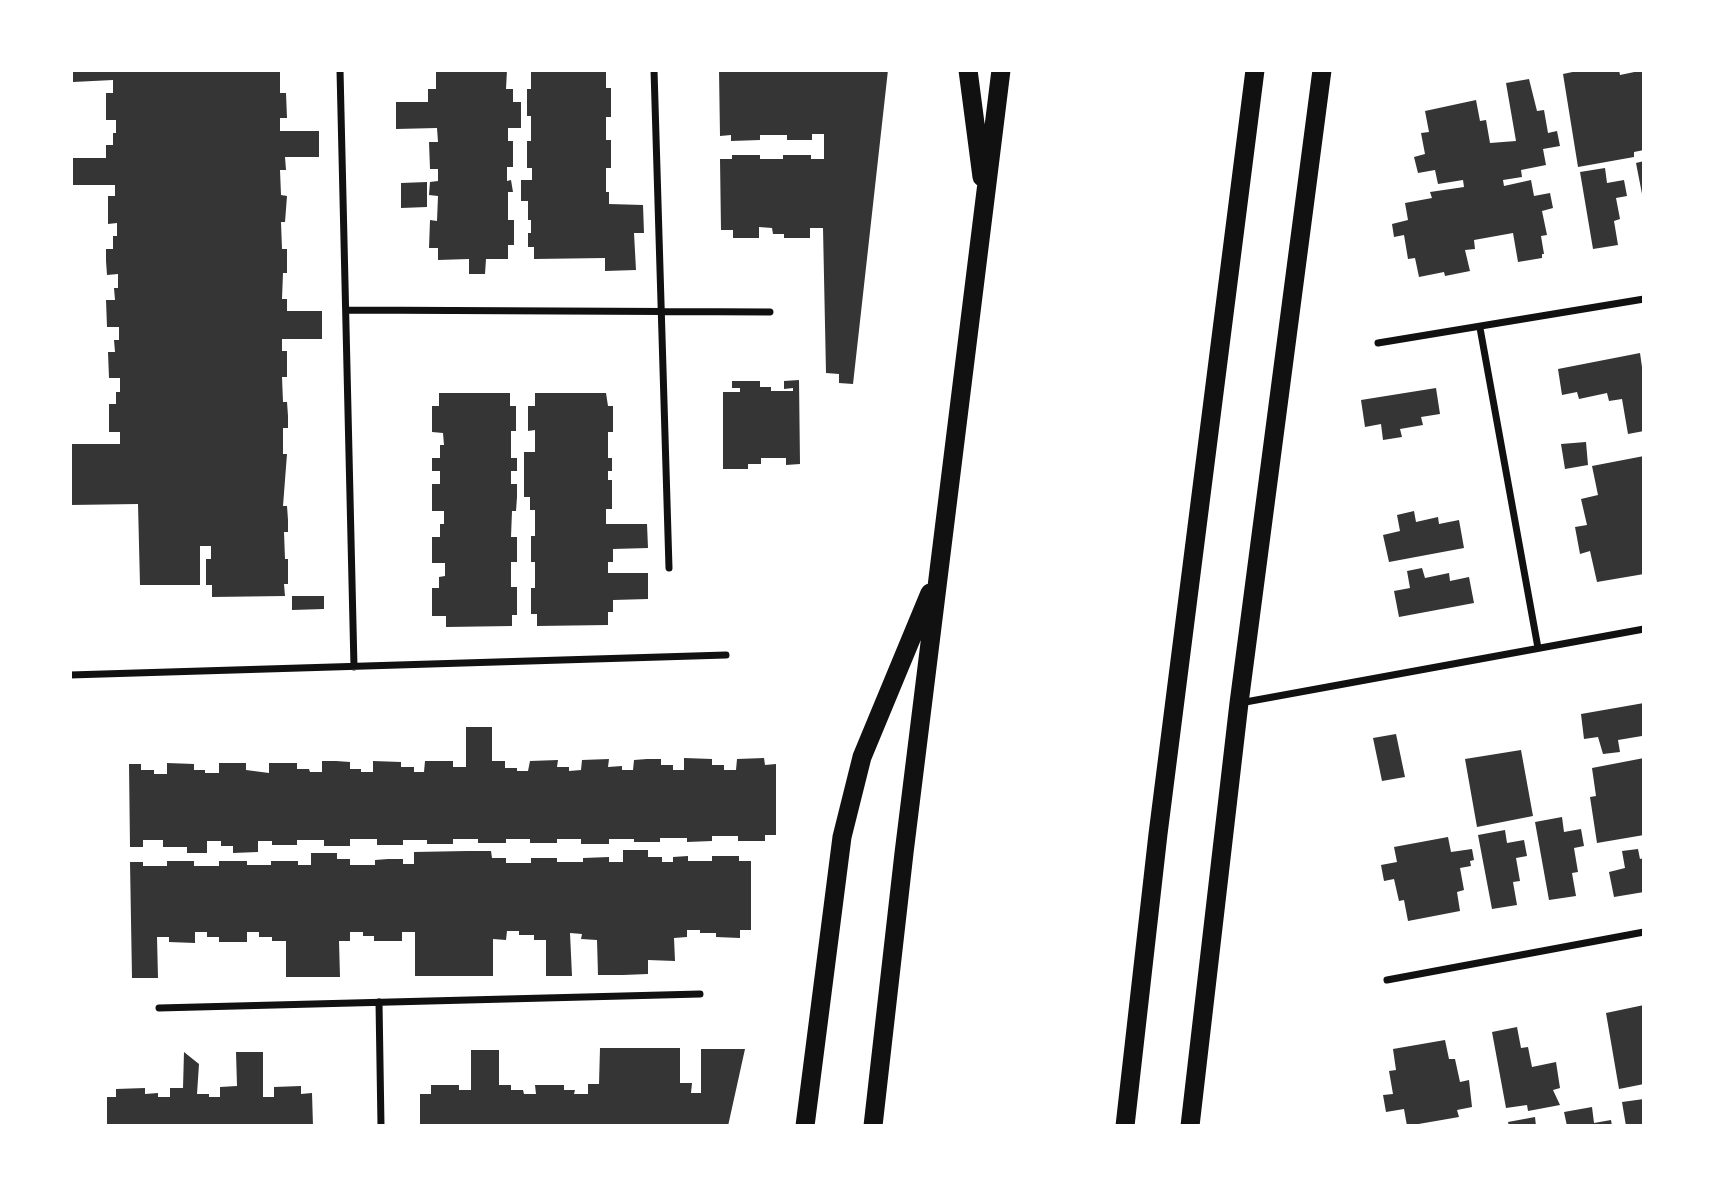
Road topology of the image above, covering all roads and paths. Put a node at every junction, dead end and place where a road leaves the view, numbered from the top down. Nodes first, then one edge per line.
1 (340, 70) edge
2 (654, 70) edge
3 (968, 70) edge
4 (1001, 70) edge
5 (1255, 70) edge
6 (1322, 70) edge
7 (985, 207) junction
8 (1644, 299) edge
9 (346, 310) junction
10 (661, 311) junction
11 (770, 312) dead end
12 (1480, 328) junction
13 (1378, 343) dead end
14 (669, 568) dead end
15 (939, 570) junction
16 (1644, 629) edge
17 (1538, 648) junction
18 (726, 655) dead end
19 (354, 667) junction
20 (70, 675) edge
21 (1239, 703) junction
22 (1644, 932) edge
23 (1387, 980) dead end
24 (700, 994) dead end
25 (379, 1002) junction
26 (159, 1008) dead end
27 (381, 1126) edge
28 (805, 1126) edge
29 (873, 1126) edge
30 (1125, 1126) edge
31 (1190, 1126) edge

1 - 9 street
2 - 10 street
3 - 7 highway
4 - 7 highway
5 - 30 highway
6 - 21 highway
7 - 15 highway
8 - 12 street
9 - 10 street
9 - 19 street
10 - 11 street
10 - 14 street
12 - 13 street
12 - 17 street
15 - 28 highway
15 - 29 highway
16 - 17 street
17 - 21 street
18 - 19 street
19 - 20 street
21 - 31 highway
22 - 23 street
24 - 25 street
25 - 26 street
25 - 27 street

